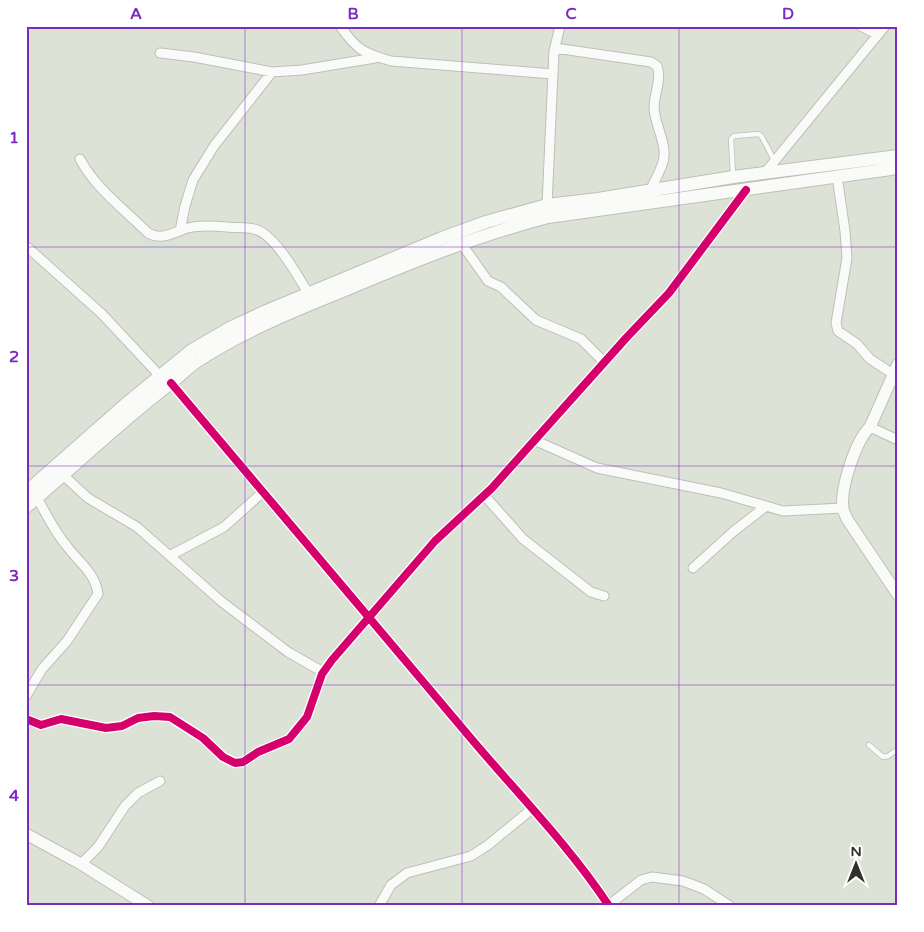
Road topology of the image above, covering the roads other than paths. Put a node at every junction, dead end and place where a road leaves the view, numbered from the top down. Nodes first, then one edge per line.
1 (340, 26) edge
2 (560, 26) edge
3 (861, 26) edge
4 (885, 26) edge
5 (878, 35) junction
6 (555, 48) junction
7 (160, 53) dead end
8 (378, 57) junction
9 (272, 72) junction
10 (554, 74) junction
11 (898, 156) edge
12 (80, 159) dead end
13 (774, 160) junction
14 (898, 168) edge
15 (764, 174) junction
16 (837, 176) junction
17 (733, 177) junction
18 (746, 190) junction
19 (650, 191) junction
20 (547, 205) junction
21 (180, 231) junction
22 (461, 243) junction
23 (26, 246) edge
24 (308, 292) junction
25 (604, 362) junction
26 (895, 369) edge
27 (160, 376) junction
28 (171, 383) junction
29 (870, 427) junction
30 (534, 440) junction
31 (898, 440) edge
32 (63, 474) junction
33 (263, 492) junction
34 (32, 495) edge
35 (484, 496) junction
36 (26, 507) edge
37 (765, 507) junction
38 (843, 508) junction
39 (170, 555) junction
40 (693, 568) dead end
41 (898, 595) edge
42 (604, 596) dead end
43 (369, 618) junction
44 (324, 672) junction
45 (26, 696) edge
46 (26, 719) edge
47 (869, 745) dead end
48 (898, 749) edge
49 (160, 781) dead end
50 (532, 809) junction
51 (26, 834) edge
52 (81, 864) junction
53 (609, 905) edge
54 (148, 906) edge
55 (378, 906) edge
56 (730, 906) edge

1 - 8 street
2 - 6 street
3 - 5 street
4 - 5 street
5 - 13 street
6 - 10 street
6 - 19 street
7 - 9 street
8 - 9 street
8 - 10 street
9 - 21 street
10 - 20 street
11 - 15 main road
12 - 21 street
13 - 15 street
13 - 17 lane
14 - 16 main road
15 - 17 main road
16 - 18 main road
16 - 26 street
17 - 19 main road
18 - 22 main road
18 - 25 street
19 - 20 main road
20 - 24 main road
21 - 24 street
22 - 25 street
22 - 28 main road
23 - 27 street
24 - 27 main road
25 - 30 street
26 - 29 street
27 - 34 main road
28 - 32 main road
28 - 33 street
29 - 31 street
29 - 38 street
30 - 35 street
30 - 37 street
32 - 34 main road
32 - 39 street
33 - 39 street
33 - 43 street
34 - 36 main road
34 - 45 street
35 - 42 street
35 - 43 street
37 - 38 street
37 - 40 street
38 - 41 street
39 - 44 street
43 - 44 street
43 - 50 street
44 - 46 street
47 - 48 lane
49 - 52 street
50 - 53 street
50 - 55 street
51 - 52 street
52 - 54 street
53 - 56 street

